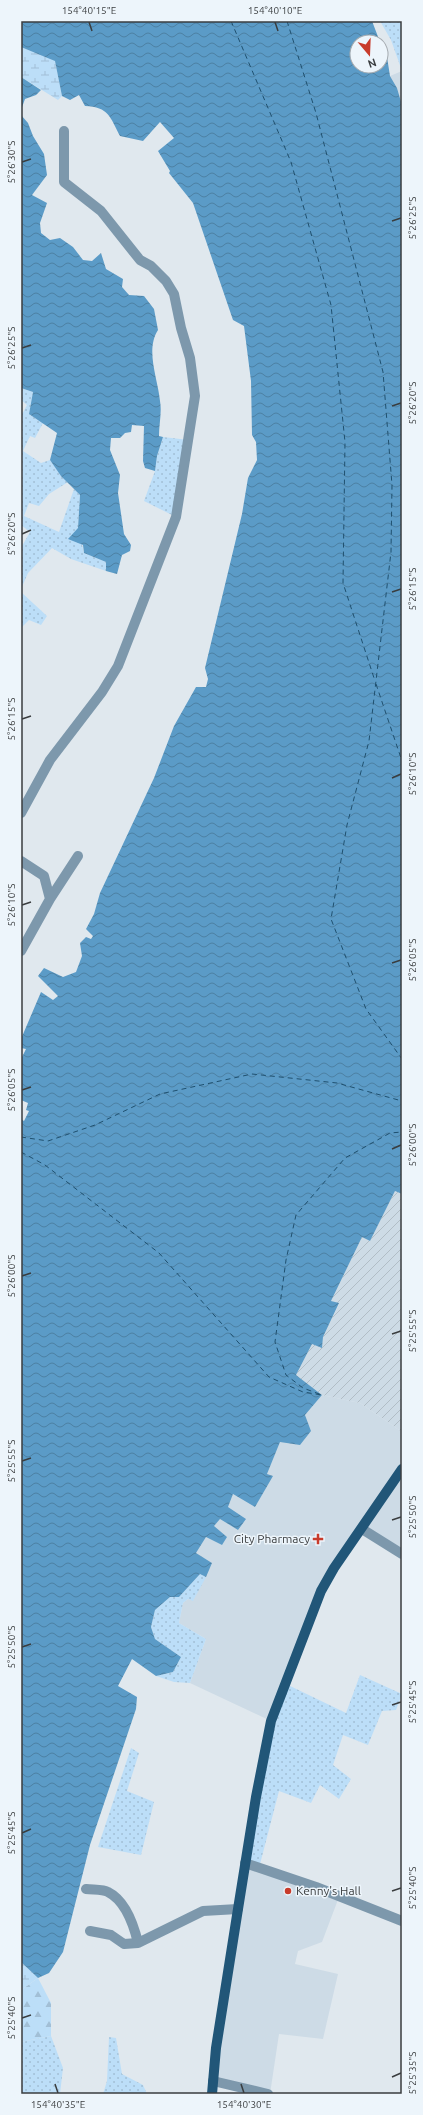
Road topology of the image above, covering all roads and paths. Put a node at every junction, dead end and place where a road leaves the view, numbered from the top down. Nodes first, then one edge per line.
1 (64, 132) dead end
2 (21, 812) edge
3 (78, 856) dead end
4 (21, 860) edge
5 (50, 899) junction
6 (21, 952) edge
7 (402, 1469) edge
8 (362, 1528) junction
9 (402, 1554) edge
10 (245, 1862) junction
11 (86, 1889) dead end
12 (238, 1909) junction
13 (402, 1921) edge
14 (90, 1931) dead end
15 (138, 1943) junction
16 (213, 2081) junction
17 (212, 2094) edge
18 (268, 2094) edge

1 - 2 street
3 - 5 street
4 - 5 street
5 - 6 street
7 - 8 main road
8 - 9 street
8 - 10 main road
10 - 12 main road
10 - 13 street
11 - 15 street
12 - 15 street
12 - 16 main road
14 - 15 street
16 - 17 main road
16 - 18 street

